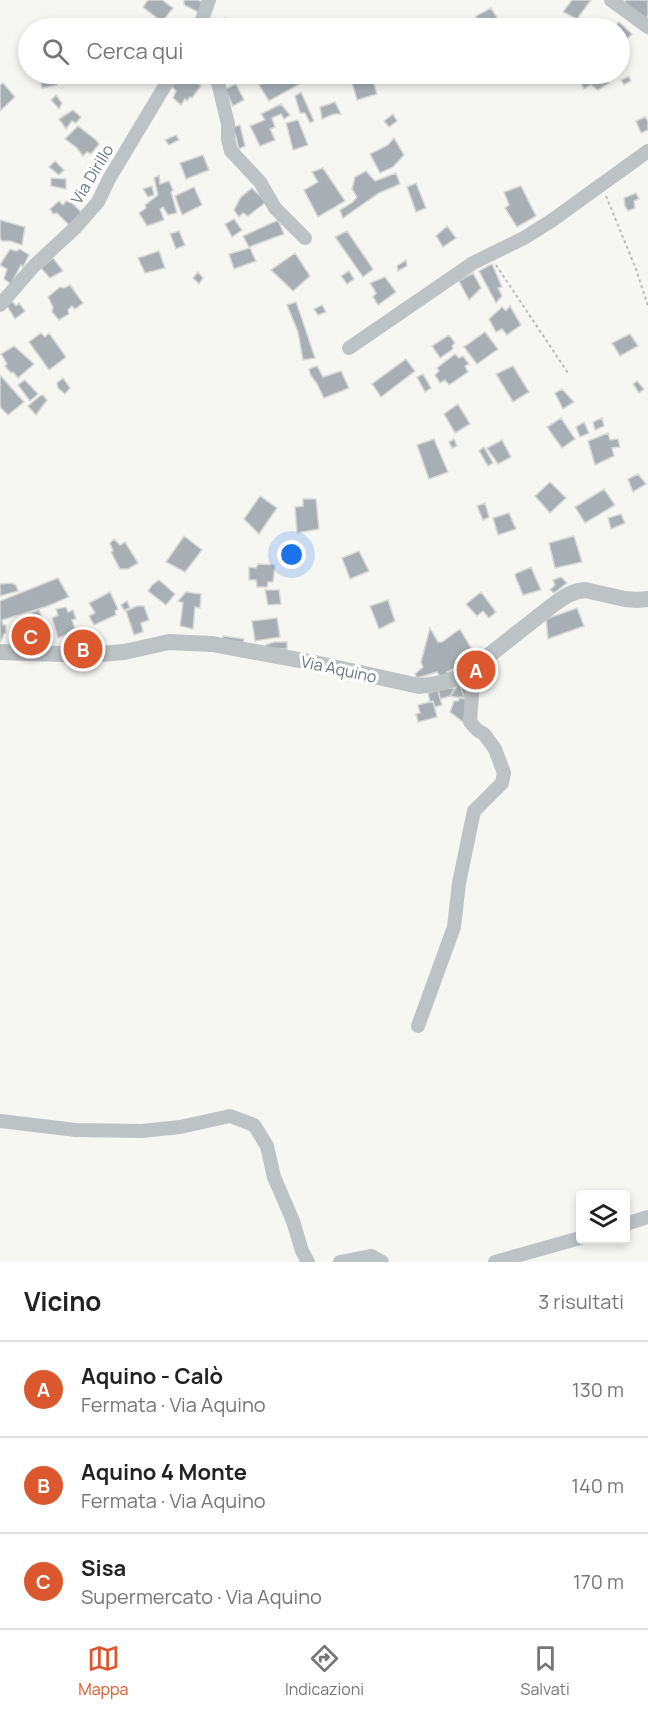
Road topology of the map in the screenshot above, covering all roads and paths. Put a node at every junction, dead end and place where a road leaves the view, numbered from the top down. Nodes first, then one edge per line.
1 (209, 0) edge
2 (611, 0) edge
3 (203, 18) edge
4 (648, 27) edge
5 (166, 84) edge
6 (218, 84) edge
7 (648, 151) edge
8 (602, 185) junction
9 (305, 238) dead end
10 (489, 255) junction
11 (0, 305) edge
12 (648, 306) edge
13 (348, 348) dead end
14 (568, 373) dead end
15 (648, 599) edge
16 (0, 652) edge
17 (470, 670) junction
18 (418, 1026) dead end
19 (0, 1121) edge
20 (648, 1217) edge
21 (630, 1223) edge
22 (576, 1239) edge
23 (308, 1262) edge
24 (340, 1262) edge
25 (382, 1262) edge
26 (495, 1262) edge

1 - 3 street
2 - 4 street
5 - 11 street, Via Dirillo
6 - 9 street
7 - 8 street
8 - 10 street
8 - 12 path
10 - 13 street
10 - 14 path
15 - 17 street, Via Aquino
16 - 17 street, Via Aquino
17 - 18 street
19 - 23 street
20 - 21 street
22 - 26 street
24 - 25 street

